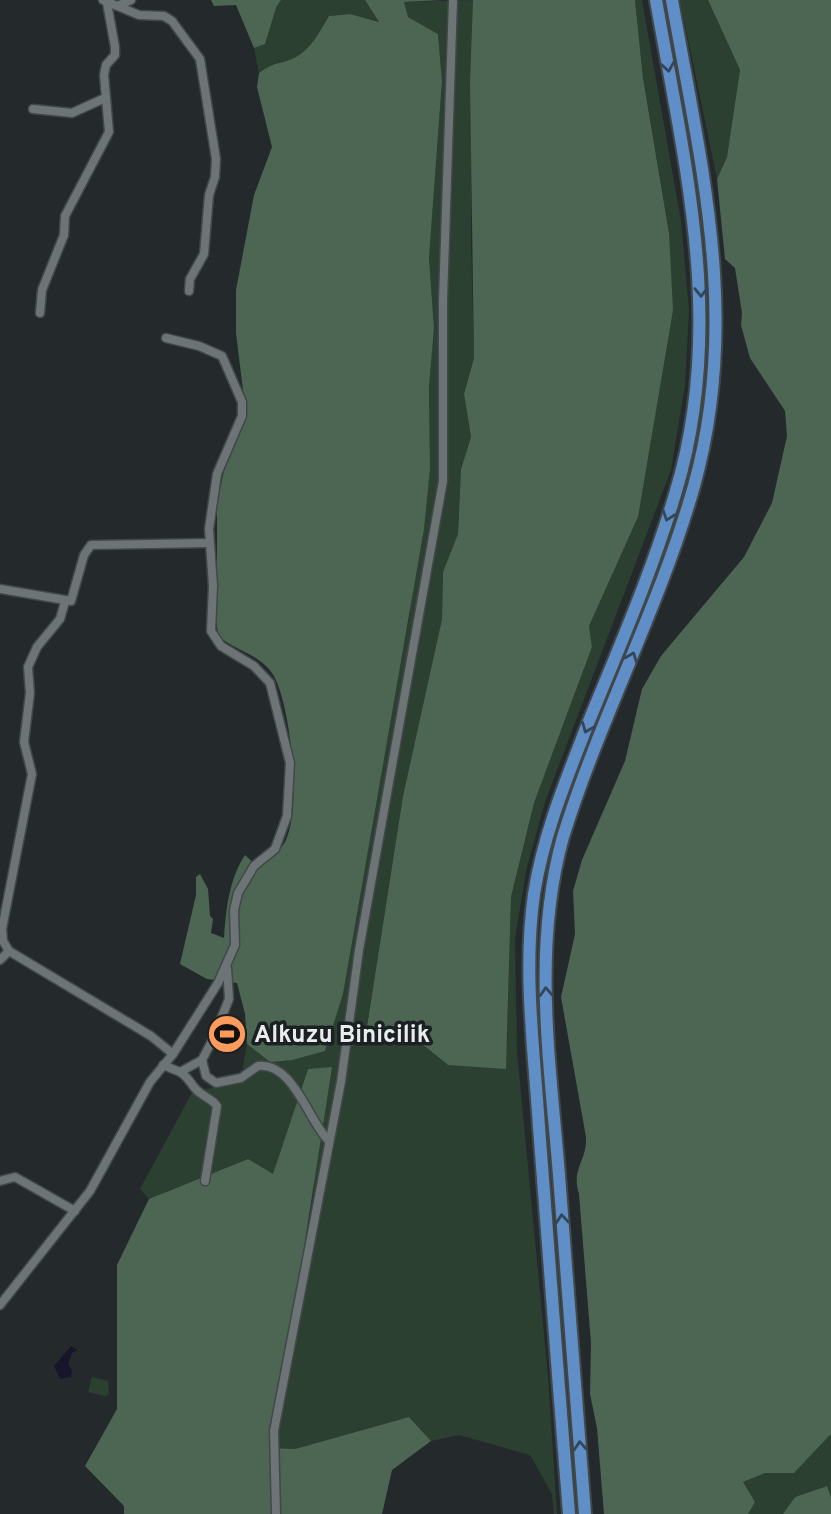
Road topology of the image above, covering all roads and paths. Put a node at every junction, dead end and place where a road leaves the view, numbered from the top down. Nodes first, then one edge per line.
1 (131, 0) edge
2 (453, 0) edge
3 (656, 0) edge
4 (672, 0) edge
5 (105, 2) edge
6 (120, 5) junction
7 (105, 98) junction
8 (33, 109) dead end
9 (189, 291) dead end
10 (40, 313) dead end
11 (166, 338) dead end
12 (209, 544) junction
13 (0, 589) edge
14 (65, 602) junction
15 (2, 914) edge
16 (9, 951) junction
17 (0, 960) edge
18 (228, 962) junction
19 (173, 1054) junction
20 (202, 1060) junction
21 (163, 1065) junction
22 (180, 1072) junction
23 (328, 1140) junction
24 (0, 1181) edge
25 (205, 1181) dead end
26 (75, 1211) junction
27 (0, 1305) edge
28 (276, 1514) edge
29 (569, 1514) edge
30 (585, 1514) edge

1 - 6 street
2 - 23 street
3 -> 29 highway
30 -> 4 highway
5 - 6 street
5 - 7 street
6 - 9 street
7 - 8 street
7 - 10 street
11 - 12 street
12 - 14 street
12 - 18 street
13 - 14 street
14 - 15 street
15 - 16 street
16 - 17 street
16 - 19 street
18 - 19 street
18 - 20 street
19 - 21 street
20 - 22 street
20 - 23 street
21 - 22 street
21 - 26 street
22 - 25 street
23 - 28 street
24 - 26 street
26 - 27 street

